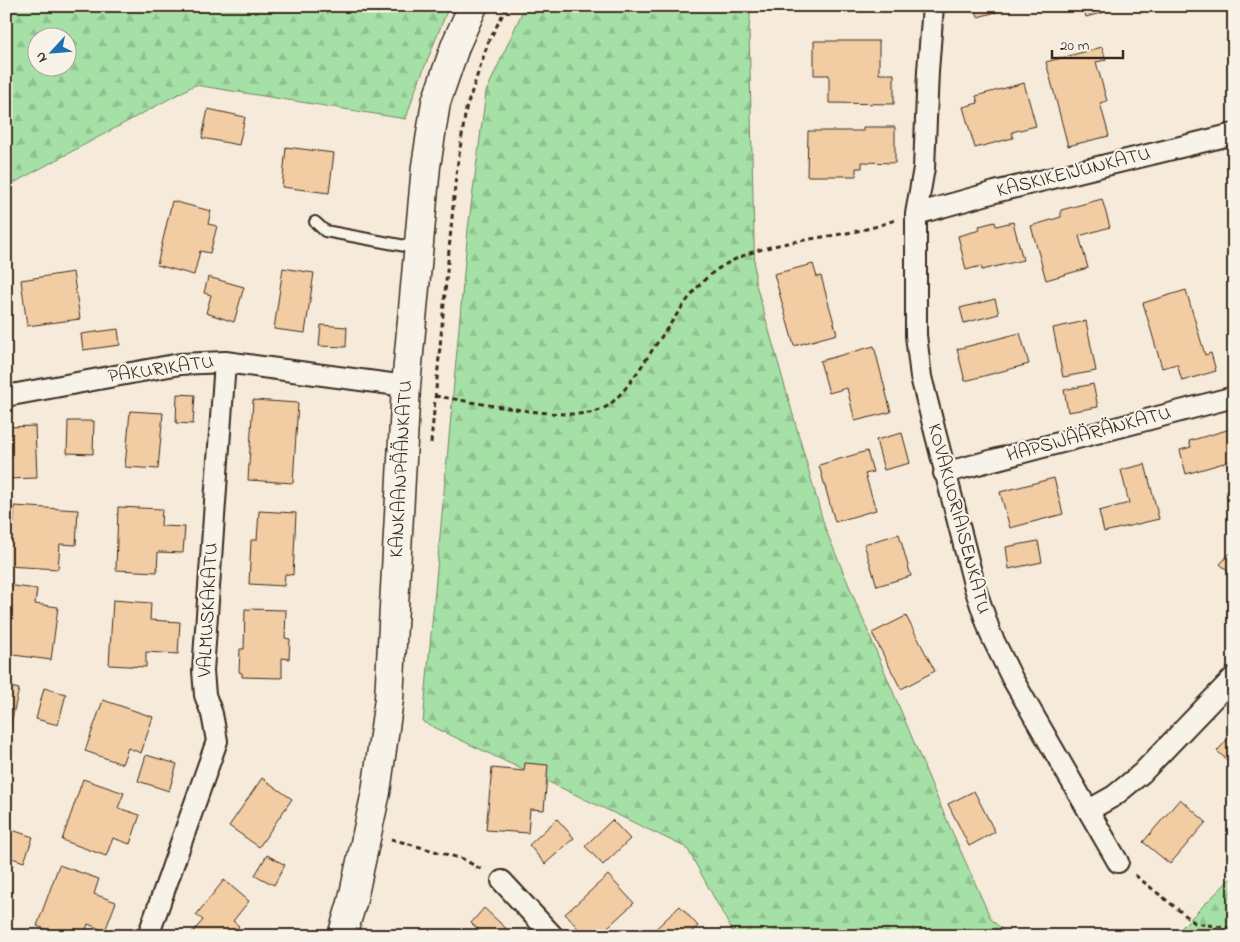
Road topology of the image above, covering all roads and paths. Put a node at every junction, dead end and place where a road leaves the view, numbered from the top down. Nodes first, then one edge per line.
1 (473, 6) edge
2 (933, 6) edge
3 (1234, 134) edge
4 (916, 214) junction
5 (315, 222) dead end
6 (418, 249) junction
7 (225, 362) junction
8 (406, 386) junction
9 (6, 396) edge
10 (435, 396) dead end
11 (1234, 397) edge
12 (944, 473) junction
13 (1234, 677) edge
14 (1089, 810) junction
15 (387, 838) dead end
16 (1118, 862) joint
17 (502, 882) joint
18 (1234, 929) edge
19 (148, 936) edge
20 (342, 936) edge
21 (553, 936) edge

1 - 6 street, KANKAANPÄÄNKATU
2 - 4 street, KOVAKUORIAISENKATU
3 - 4 street, KASKIKEIJUNKATU
4 - 10 path
4 - 12 street, KOVAKUORIAISENKATU
5 - 6 lane
6 - 8 street, KANKAANPÄÄNKATU
7 - 8 street, PAKURIKATU
7 - 9 street, PAKURIKATU
7 - 19 street, VALMUSKAKATU
8 - 20 street, KANKAANPÄÄNKATU
11 - 12 street, HAPSIJÄÄRÄNKATU
12 - 14 street, KOVAKUORIAISENKATU
13 - 14 street
14 - 16 street, KOVAKUORIAISENKATU
15 - 17 path
16 - 18 path
17 - 21 street

